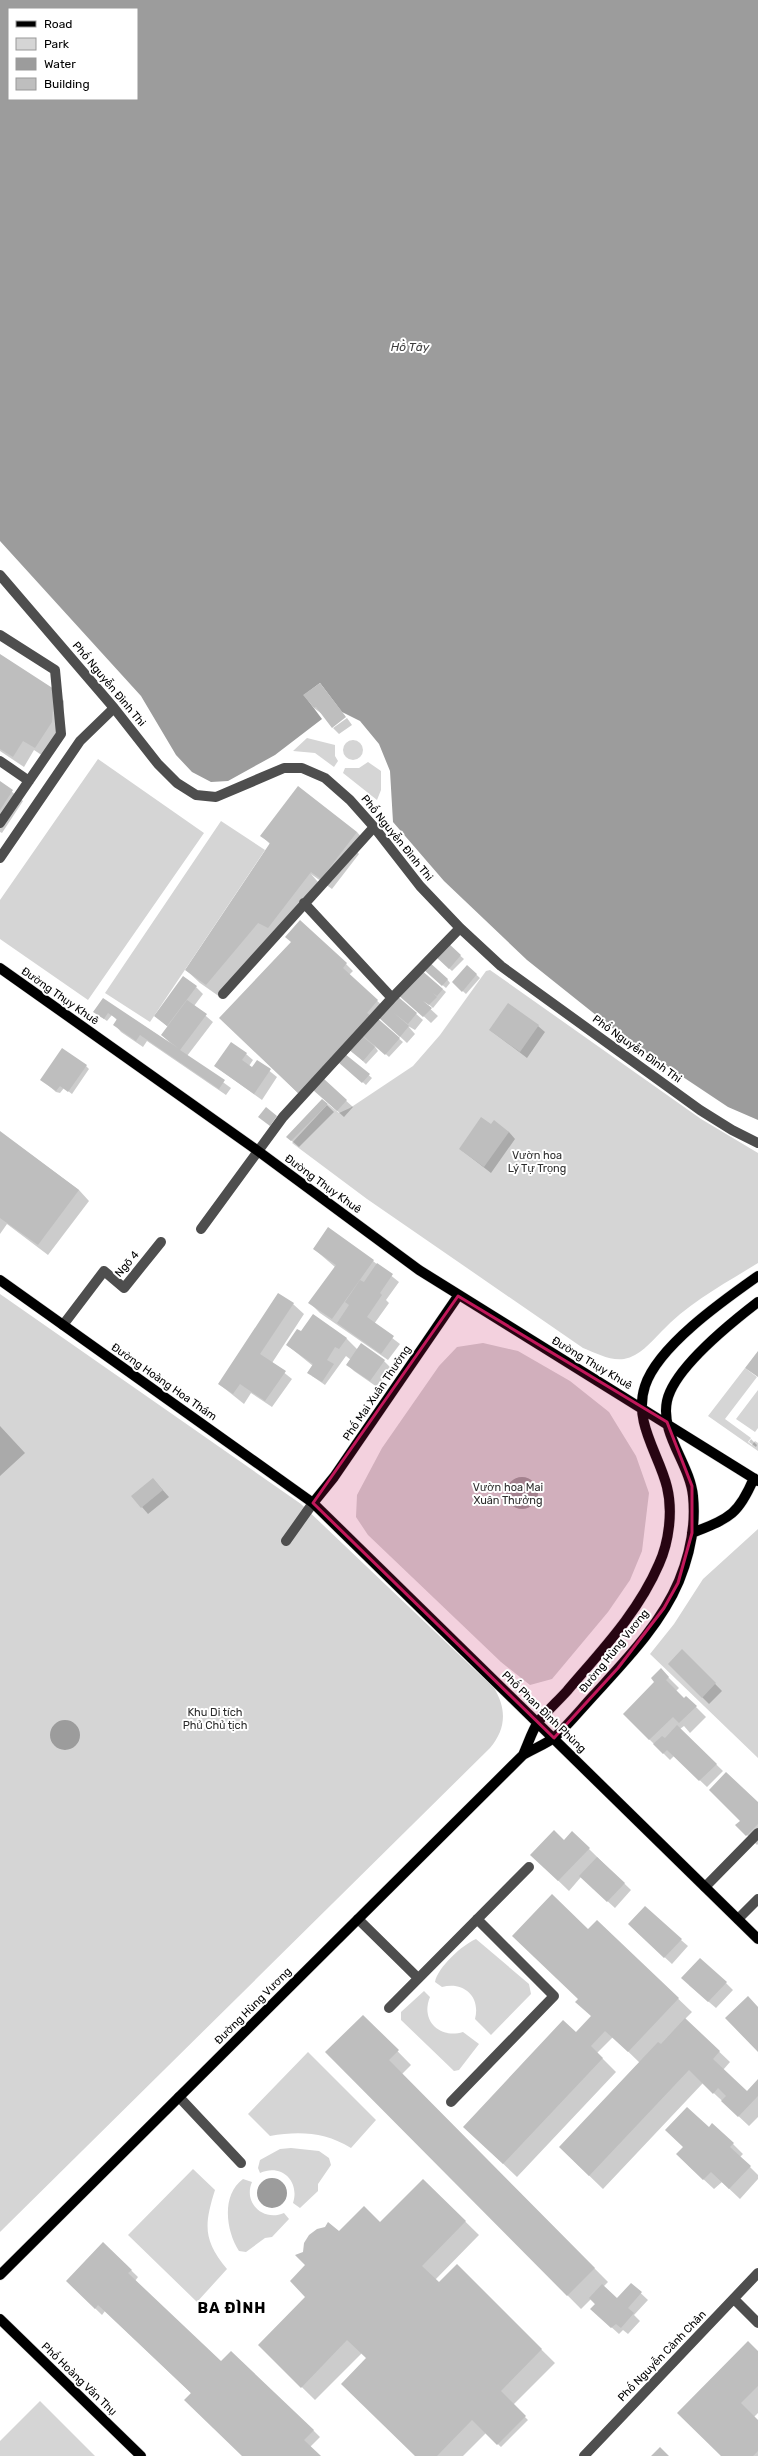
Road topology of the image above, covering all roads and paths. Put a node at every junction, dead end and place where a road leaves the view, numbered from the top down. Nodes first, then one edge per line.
1 (0, 575) edge
2 (0, 635) edge
3 (114, 708) junction
4 (0, 761) edge
5 (29, 781) junction
6 (0, 823) edge
7 (374, 827) junction
8 (0, 858) edge
9 (304, 903) junction
10 (460, 928) junction
11 (0, 968) edge
12 (223, 994) dead end
13 (392, 998) junction
14 (758, 1143) edge
15 (258, 1152) junction
16 (202, 1229) dead end
17 (161, 1242) dead end
18 (758, 1276) edge
19 (0, 1280) edge
20 (458, 1296) junction
21 (758, 1302) edge
22 (63, 1324) junction
23 (641, 1407) junction
24 (667, 1422) junction
25 (756, 1479) edge
26 (313, 1503) junction
27 (692, 1533) junction
28 (286, 1541) dead end
29 (538, 1722) junction
30 (554, 1738) junction
31 (523, 1755) junction
32 (758, 1833) edge
33 (529, 1867) dead end
34 (705, 1887) junction
35 (758, 1899) edge
36 (358, 1919) junction
37 (477, 1919) junction
38 (738, 1919) junction
39 (758, 1939) edge
40 (418, 1978) junction
41 (389, 2008) dead end
42 (179, 2097) junction
43 (451, 2102) dead end
44 (241, 2163) dead end
45 (758, 2273) edge
46 (0, 2275) edge
47 (734, 2298) junction
48 (0, 2319) edge
49 (758, 2322) edge
50 (141, 2456) edge
51 (584, 2456) edge

1 - 3 street, Phố Nguyễn Đình Thi
2 - 5 street
3 - 7 street, Phố Nguyễn Đình Thi
3 - 8 street
4 - 5 street
5 - 6 street
7 - 9 street
7 - 10 street, Phố Nguyễn Đình Thi
9 - 12 street
9 - 13 street
10 - 13 street
10 - 14 street, Phố Nguyễn Đình Thi
11 - 15 main road, Đường Thụy Khuê
13 - 15 street
15 - 16 street
15 - 20 main road, Đường Thụy Khuê
17 - 22 street, Ngõ 4
18 - 23 main road
19 - 22 main road, Đường Hoàng Hoa Thám
20 - 23 main road, Đường Thụy Khuê
20 - 26 main road, Phố Mai Xuân Thưởng
21 - 24 main road
22 - 26 main road, Đường Hoàng Hoa Thám
23 - 24 main road, Đường Thụy Khuê
23 - 29 main road, Đường Hùng Vương
24 - 25 main road, Đường Thụy Khuê
24 - 27 main road, Đường Hùng Vương
25 - 27 main road
26 - 28 street
26 - 29 main road, Phố Phan Đình Phùng
27 - 30 main road, Đường Hùng Vương
29 - 30 main road, Phố Phan Đình Phùng
29 - 31 main road, Đường Hùng Vương
30 - 31 main road, Đường Hùng Vương
30 - 34 main road, Phố Phan Đình Phùng
31 - 36 main road, Đường Hùng Vương
32 - 34 street
33 - 37 street
34 - 38 main road, Phố Phan Đình Phùng
35 - 38 street
36 - 40 street
36 - 42 main road, Đường Hùng Vương
37 - 40 street
37 - 43 street
38 - 39 main road, Phố Phan Đình Phùng
40 - 41 street
42 - 44 street
42 - 46 main road, Đường Hùng Vương
45 - 47 street, Phố Nguyễn Cảnh Chân
47 - 49 street
47 - 51 street, Phố Nguyễn Cảnh Chân
48 - 50 main road, Phố Hoàng Văn Thụ

